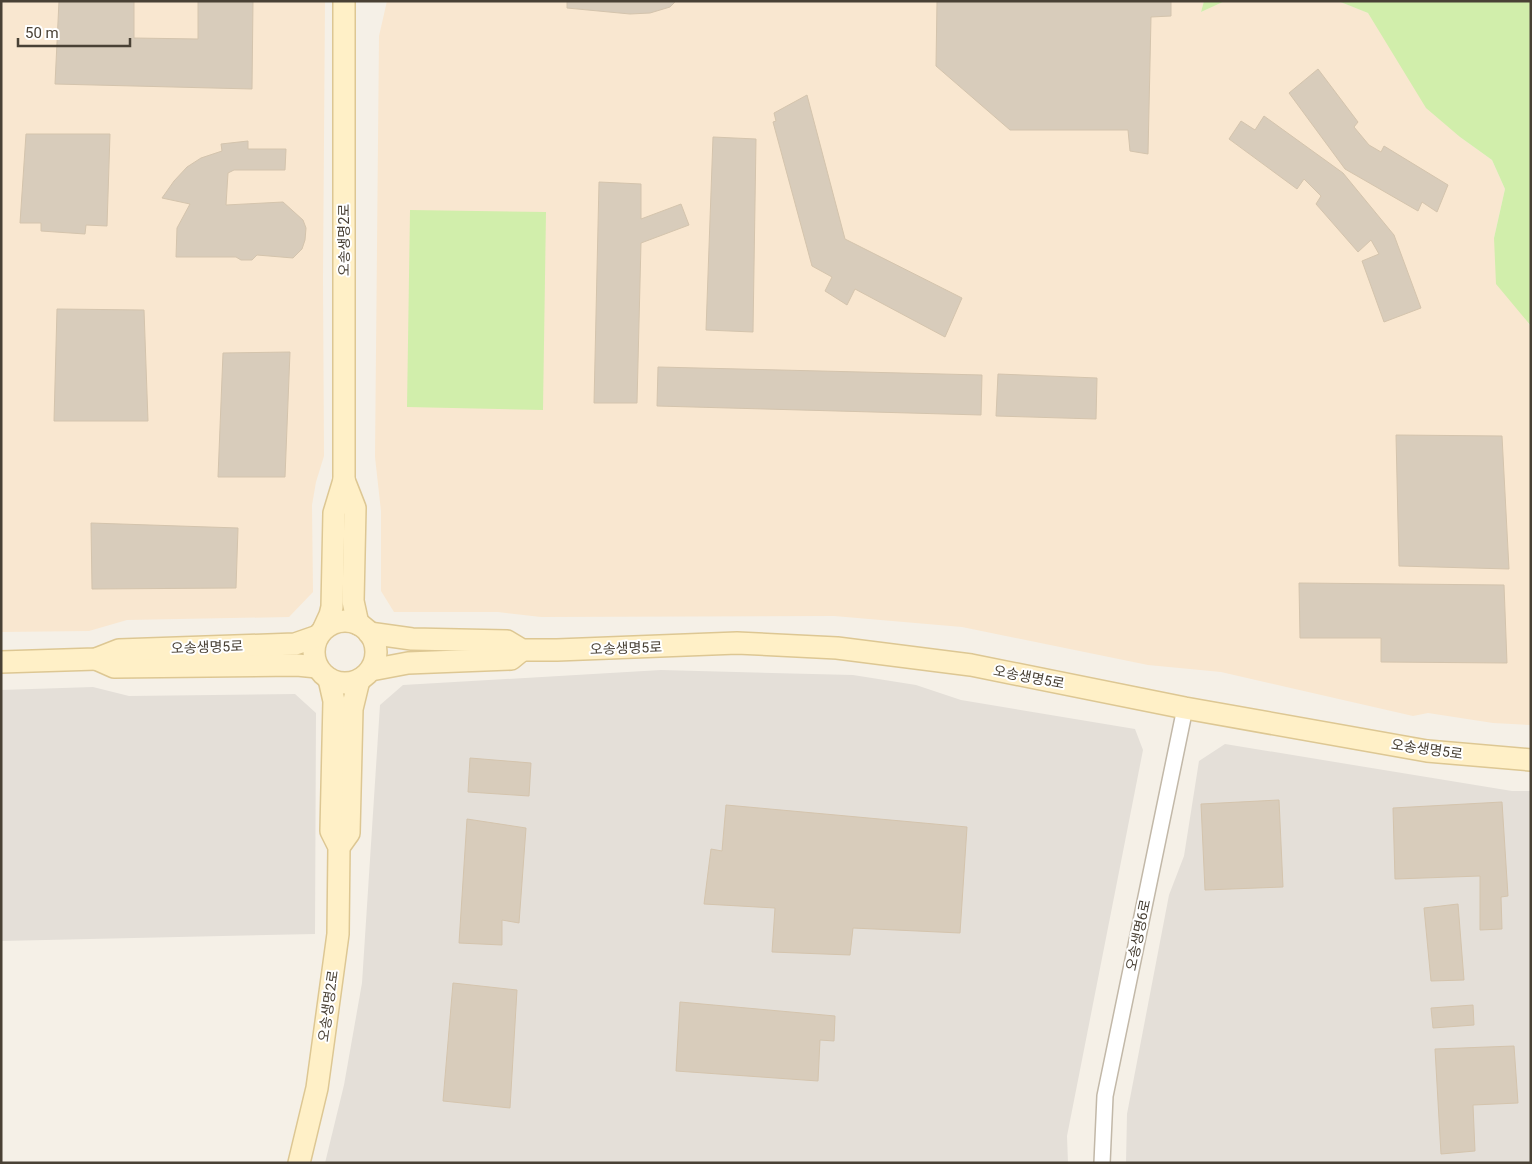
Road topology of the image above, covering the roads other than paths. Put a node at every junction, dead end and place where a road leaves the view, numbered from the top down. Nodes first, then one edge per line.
1 (344, 1) edge
2 (344, 480) junction
3 (363, 628) junction
4 (321, 632) junction
5 (522, 650) junction
6 (96, 659) junction
7 (1, 662) edge
8 (323, 673) junction
9 (365, 675) junction
10 (1185, 708) junction
11 (1531, 760) edge
12 (339, 847) junction
13 (300, 1163) edge
14 (1102, 1163) edge

1 - 2 street, 오송생명2로
2 - 3 street, 오송생명2로
2 - 4 street, 오송생명2로
3 - 4 street
3 - 5 street, 오송생명5로
3 - 9 street
4 - 6 street, 오송생명5로
4 - 8 street
5 - 9 street, 오송생명5로
5 - 10 street, 오송생명5로
6 - 7 street, 오송생명5로
6 - 8 street, 오송생명5로
8 - 9 street
8 - 12 street, 오송생명2로
9 - 12 street, 오송생명2로
10 - 11 street, 오송생명5로
10 - 14 street, 오송생명6로
12 - 13 street, 오송생명2로

